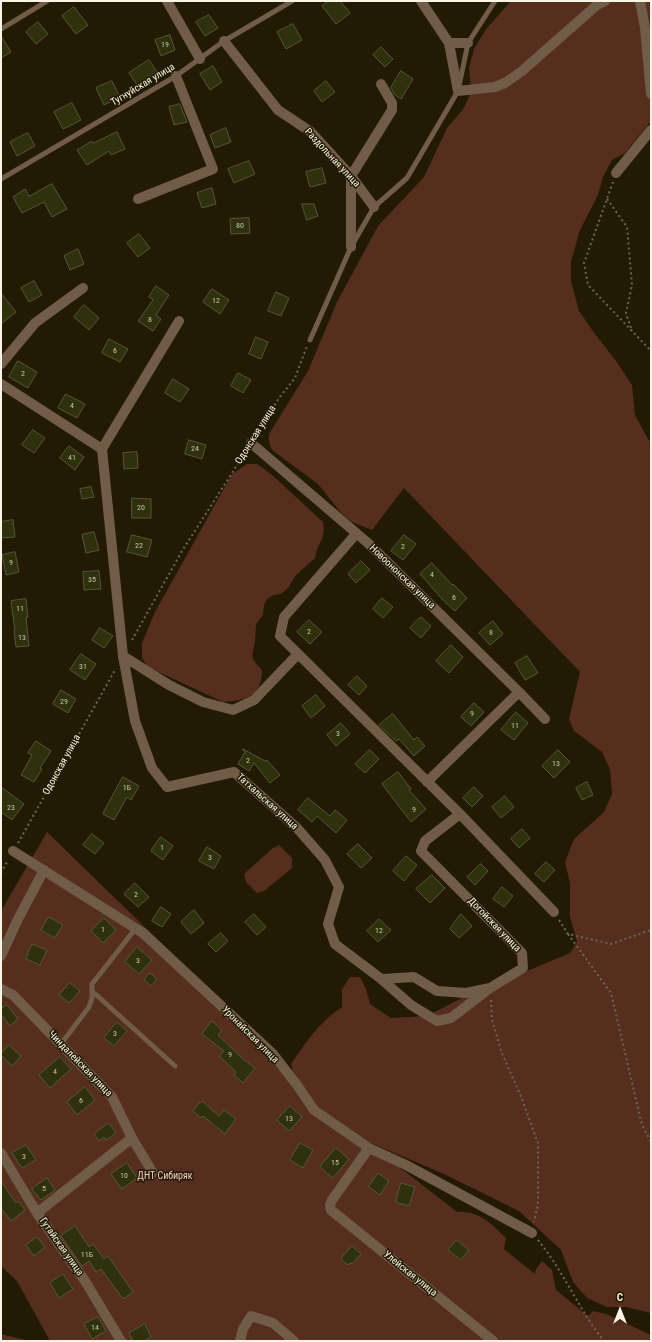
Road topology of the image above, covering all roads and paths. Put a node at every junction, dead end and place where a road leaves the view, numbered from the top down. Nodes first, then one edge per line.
1 (48, 1) edge
2 (167, 1) edge
3 (292, 1) edge
4 (421, 1) edge
5 (495, 1) edge
6 (605, 1) edge
7 (640, 1) edge
8 (1, 29) edge
9 (224, 42) junction
10 (468, 42) junction
11 (449, 43) junction
12 (200, 59) junction
13 (176, 76) junction
14 (381, 84) dead end
15 (458, 91) junction
16 (651, 94) edge
17 (651, 130) edge
18 (616, 173) joint
19 (351, 176) junction
20 (1, 179) edge
21 (138, 199) dead end
22 (607, 199) junction
23 (374, 207) junction
24 (351, 247) junction
25 (83, 288) dead end
26 (179, 322) dead end
27 (633, 332) junction
28 (310, 340) joint
29 (651, 351) edge
30 (1, 364) edge
31 (1, 384) edge
32 (251, 443) junction
33 (102, 449) junction
34 (356, 534) junction
35 (298, 654) junction
36 (123, 656) junction
37 (519, 692) junction
38 (545, 719) dead end
39 (427, 782) junction
40 (460, 814) junction
41 (13, 851) junction
42 (44, 870) junction
43 (1, 873) edge
44 (554, 912) joint
45 (136, 928) junction
46 (651, 930) edge
47 (568, 934) junction
48 (1, 956) edge
49 (380, 978) junction
50 (490, 988) junction
51 (1, 990) edge
52 (92, 991) junction
53 (61, 1044) junction
54 (175, 1066) dead end
55 (132, 1138) junction
56 (651, 1142) edge
57 (370, 1148) junction
58 (1, 1153) edge
59 (153, 1174) dead end
60 (37, 1213) junction
61 (532, 1233) junction
62 (121, 1341) edge
63 (240, 1341) edge
64 (294, 1341) edge
65 (493, 1341) edge
66 (604, 1341) edge

1 - 8 lane
2 - 12 street
3 - 9 lane, Тугнуйская улица
4 - 11 street
5 - 10 lane
6 - 15 street
7 - 16 street
9 - 12 lane, Тугнуйская улица
9 - 19 street, Раздольная улица
10 - 11 street
10 - 15 lane
11 - 15 street
12 - 13 lane, Тугнуйская улица
13 - 20 lane, Тугнуйская улица
13 - 21 street
14 - 19 street
15 - 23 lane
17 - 18 street
18 - 22 path
19 - 23 street, Раздольная улица
19 - 24 street
22 - 27 path
22 - 27 path
23 - 24 lane
24 - 28 lane
25 - 30 street
26 - 33 street
27 - 29 path
28 - 32 path, Одонская улица
31 - 33 street
32 - 34 street, Новоононская улица
32 - 36 path, Одонская улица
33 - 36 street
34 - 35 street
34 - 37 street, Новоононская улица
35 - 36 street
35 - 39 street
36 - 41 path, Одонская улица
36 - 49 street, Татхальская улица
37 - 38 street, Новоононская улица
37 - 39 street
39 - 40 street
40 - 44 street
40 - 50 street, Догойская улица
41 - 42 street, Уронайская улица
41 - 43 path, Одонская улица
42 - 45 street, Уронайская улица
42 - 48 street
44 - 47 path
45 - 52 lane
45 - 57 street, Уронайская улица
46 - 47 path
47 - 56 path
49 - 50 street, Догойская улица
49 - 50 street
50 - 61 path
51 - 53 street, Чиндалейская улица
52 - 53 lane
52 - 54 lane
53 - 55 street, Чиндалейская улица
55 - 59 street, Чиндалейская улица
55 - 60 street
57 - 61 street, Уронайская улица
57 - 65 street, Улейская улица
58 - 60 street, Гутайская улица
60 - 62 street, Гутайская улица
61 - 66 path
63 - 64 street

